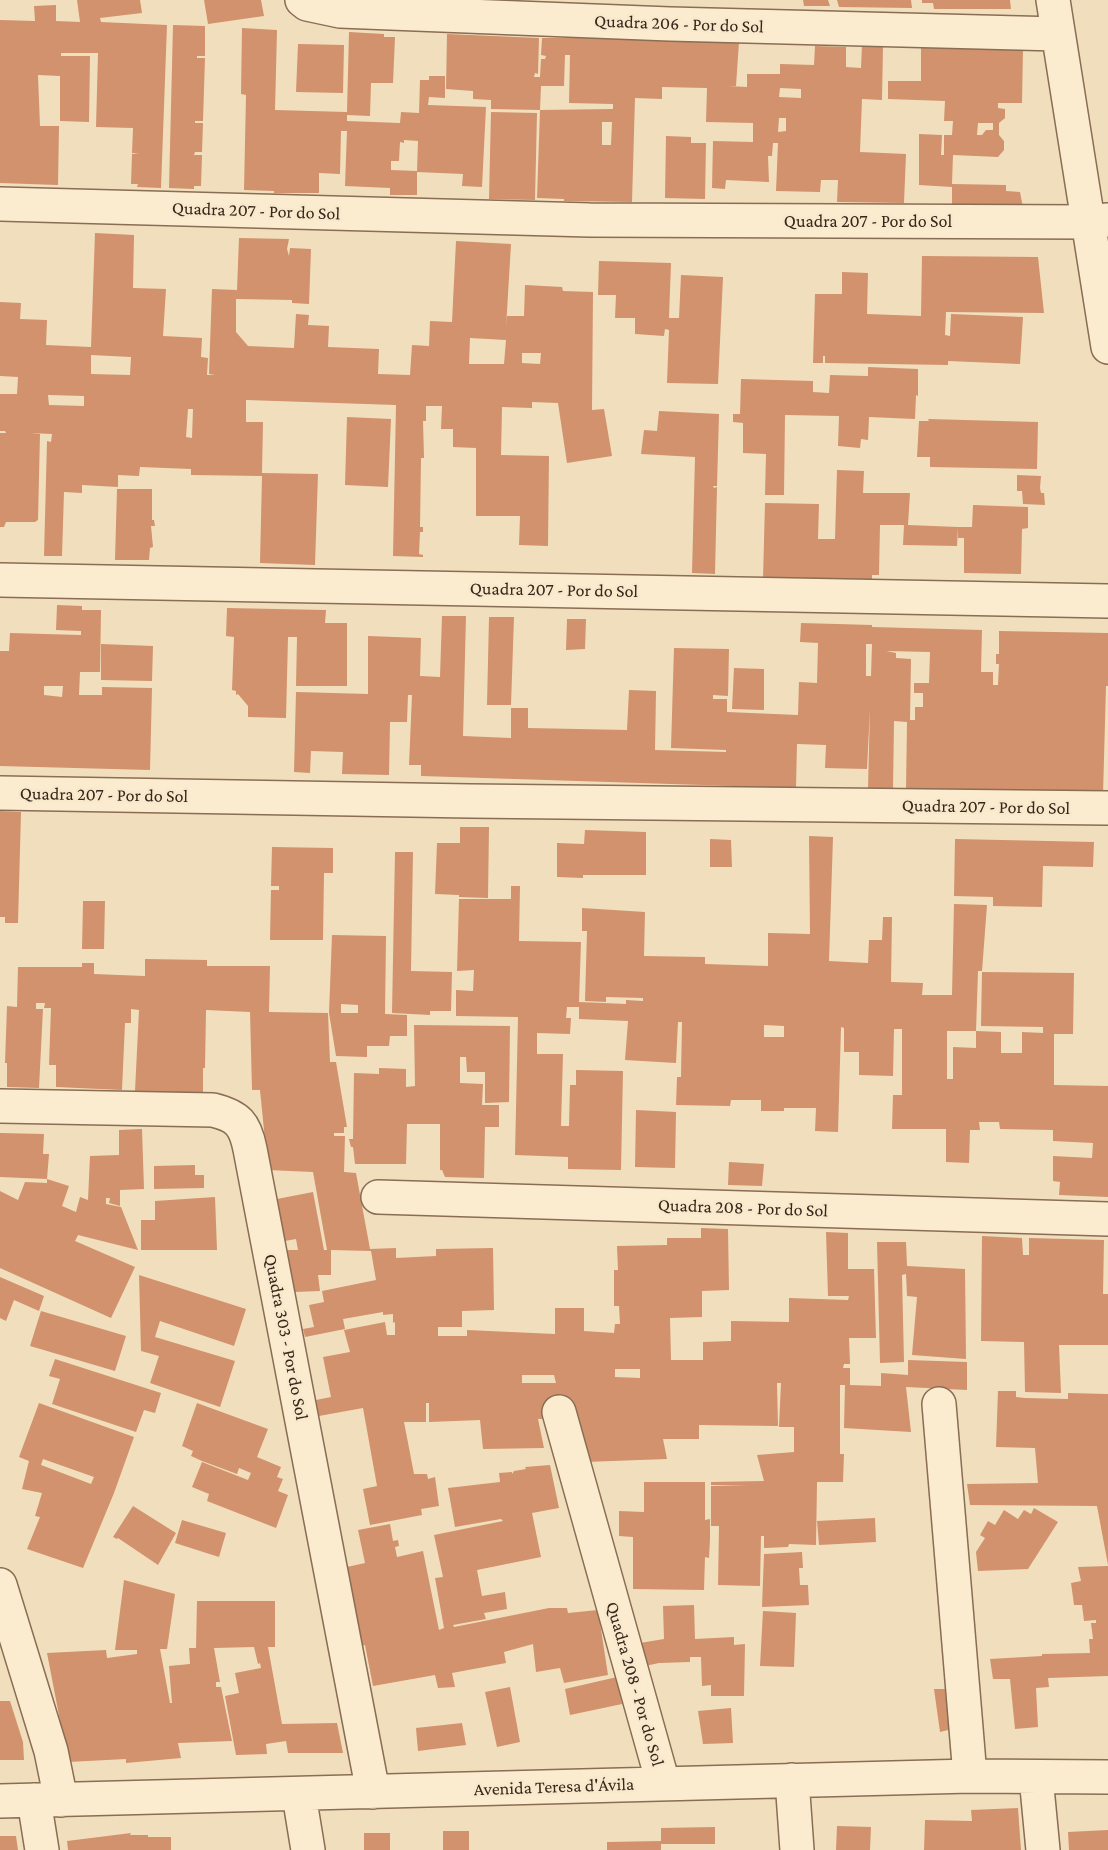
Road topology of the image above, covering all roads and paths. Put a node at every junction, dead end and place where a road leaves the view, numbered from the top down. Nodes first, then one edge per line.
1 (302, 0) edge
2 (1053, 0) edge
3 (1058, 34) junction
4 (0, 204) edge
5 (1098, 221) edge
6 (1108, 347) edge
7 (0, 580) edge
8 (1108, 601) edge
9 (0, 793) edge
10 (1108, 808) edge
11 (0, 1106) edge
12 (378, 1197) dead end
13 (1108, 1219) edge
14 (939, 1404) dead end
15 (559, 1412) dead end
16 (0, 1585) edge
17 (970, 1776) junction
18 (1036, 1777) junction
19 (1108, 1777) edge
20 (792, 1780) junction
21 (663, 1784) junction
22 (373, 1792) junction
23 (299, 1795) junction
24 (47, 1800) junction
25 (0, 1801) edge
26 (42, 1850) edge
27 (308, 1850) edge
28 (797, 1850) edge
29 (1043, 1850) edge

1 - 3 street, Quadra 206 - Por do Sol
2 - 3 street
3 - 5 street
4 - 5 street, Quadra 207 - Por do Sol
5 - 6 street
7 - 8 street, Quadra 207 - Por do Sol
9 - 10 street, Quadra 207 - Por do Sol
11 - 22 street, Quadra 303 - Por do Sol
12 - 13 street, Quadra 208 - Por do Sol
14 - 17 street
15 - 21 street, Quadra 208 - Por do Sol
16 - 24 street
17 - 18 street, Avenida Teresa d'Ávila
17 - 20 street, Avenida Teresa d'Ávila
18 - 19 street, Avenida Teresa d'Ávila
18 - 29 street
20 - 21 street, Avenida Teresa d'Ávila
20 - 28 street
21 - 22 street, Avenida Teresa d'Ávila
22 - 23 street, Avenida Teresa d'Ávila
23 - 24 street, Avenida Teresa d'Ávila
23 - 27 street
24 - 25 street, Avenida Teresa d'Ávila
24 - 26 street

